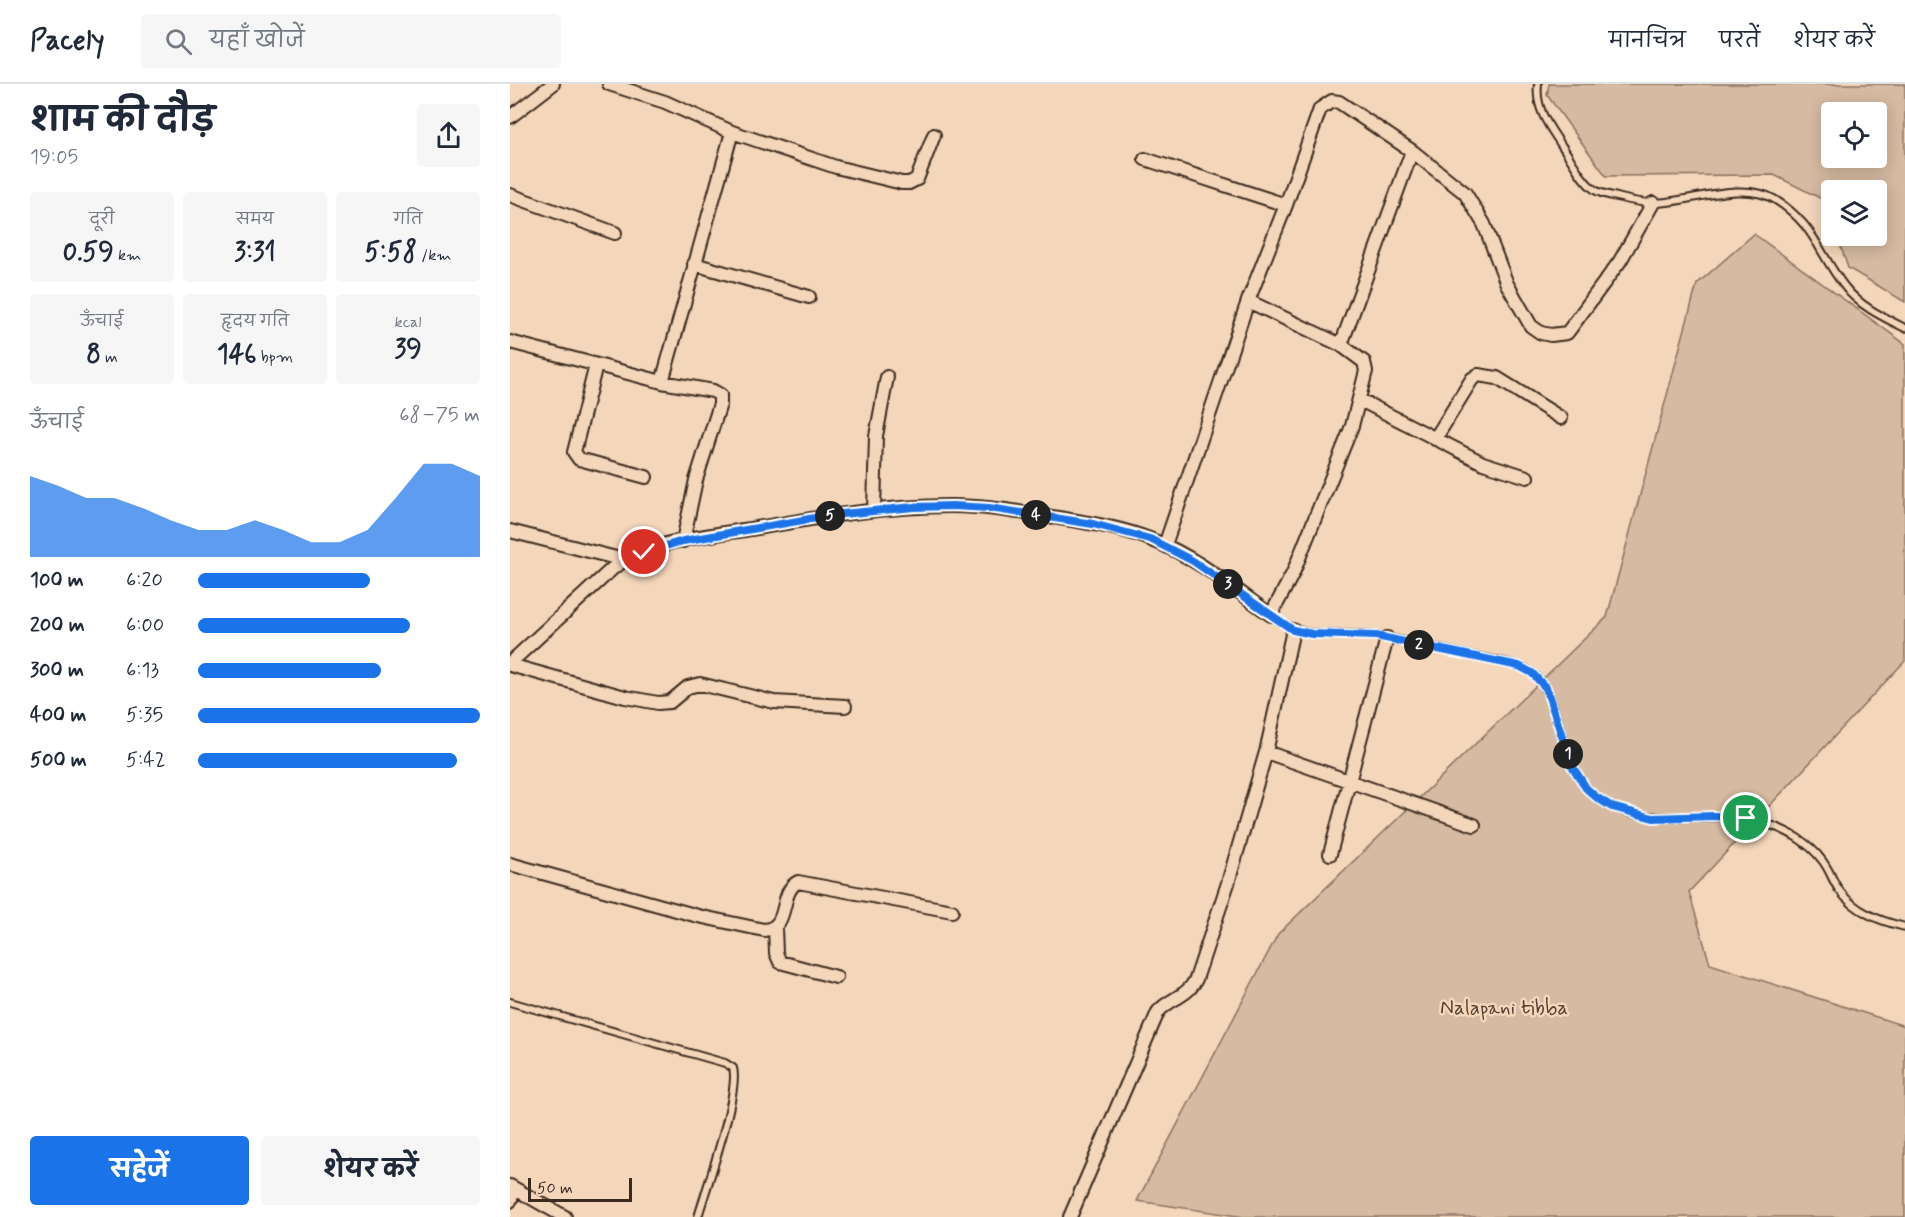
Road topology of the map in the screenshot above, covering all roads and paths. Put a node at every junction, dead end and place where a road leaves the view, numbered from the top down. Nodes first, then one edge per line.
1 (553, 84) edge
2 (609, 84) edge
3 (1538, 84) edge
4 (510, 117) edge
5 (732, 132) junction
6 (934, 135) dead end
7 (1412, 151) junction
8 (1145, 159) dead end
9 (510, 195) edge
10 (1653, 203) junction
11 (1286, 205) junction
12 (615, 233) dead end
13 (694, 264) junction
14 (809, 297) dead end
15 (1248, 301) junction
16 (1905, 328) edge
17 (510, 342) edge
18 (1341, 345) junction
19 (596, 365) junction
20 (887, 377) dead end
21 (662, 382) junction
22 (1360, 400) junction
23 (1561, 418) dead end
24 (1435, 439) junction
25 (646, 477) dead end
26 (1527, 477) dead end
27 (874, 510) junction
28 (510, 531) edge
29 (683, 541) junction
30 (1165, 545) junction
31 (624, 560) junction
32 (1271, 615) junction
33 (1293, 630) junction
34 (1387, 638) junction
35 (510, 664) edge
36 (845, 706) dead end
37 (1266, 752) junction
38 (1349, 781) junction
39 (1474, 825) dead end
40 (1330, 854) dead end
41 (510, 864) edge
42 (952, 911) dead end
43 (776, 927) junction
44 (1905, 927) edge
45 (836, 977) dead end
46 (510, 1002) edge
47 (512, 1192) edge
48 (565, 1217) edge
49 (698, 1217) edge
50 (1070, 1217) edge

1 - 4 street
2 - 5 street
3 - 10 lane
5 - 6 street
5 - 13 street
7 - 10 street
7 - 11 street
7 - 18 street
8 - 11 street
9 - 12 street
10 - 16 lane
11 - 15 street
13 - 14 street
13 - 21 street
15 - 18 street
15 - 30 street
17 - 19 street
18 - 22 street
19 - 21 street
19 - 25 street
20 - 27 street
21 - 29 street
22 - 24 street
22 - 32 street
23 - 24 street
24 - 26 street
27 - 29 street
27 - 30 street
28 - 31 street
29 - 31 street
30 - 32 street
31 - 35 street
32 - 33 lane
33 - 34 lane
33 - 37 street
34 - 38 street
34 - 44 lane
35 - 36 street
37 - 38 street
37 - 50 street
38 - 39 street
38 - 40 street
41 - 43 street
42 - 43 street
43 - 45 street
46 - 49 lane
47 - 48 street

